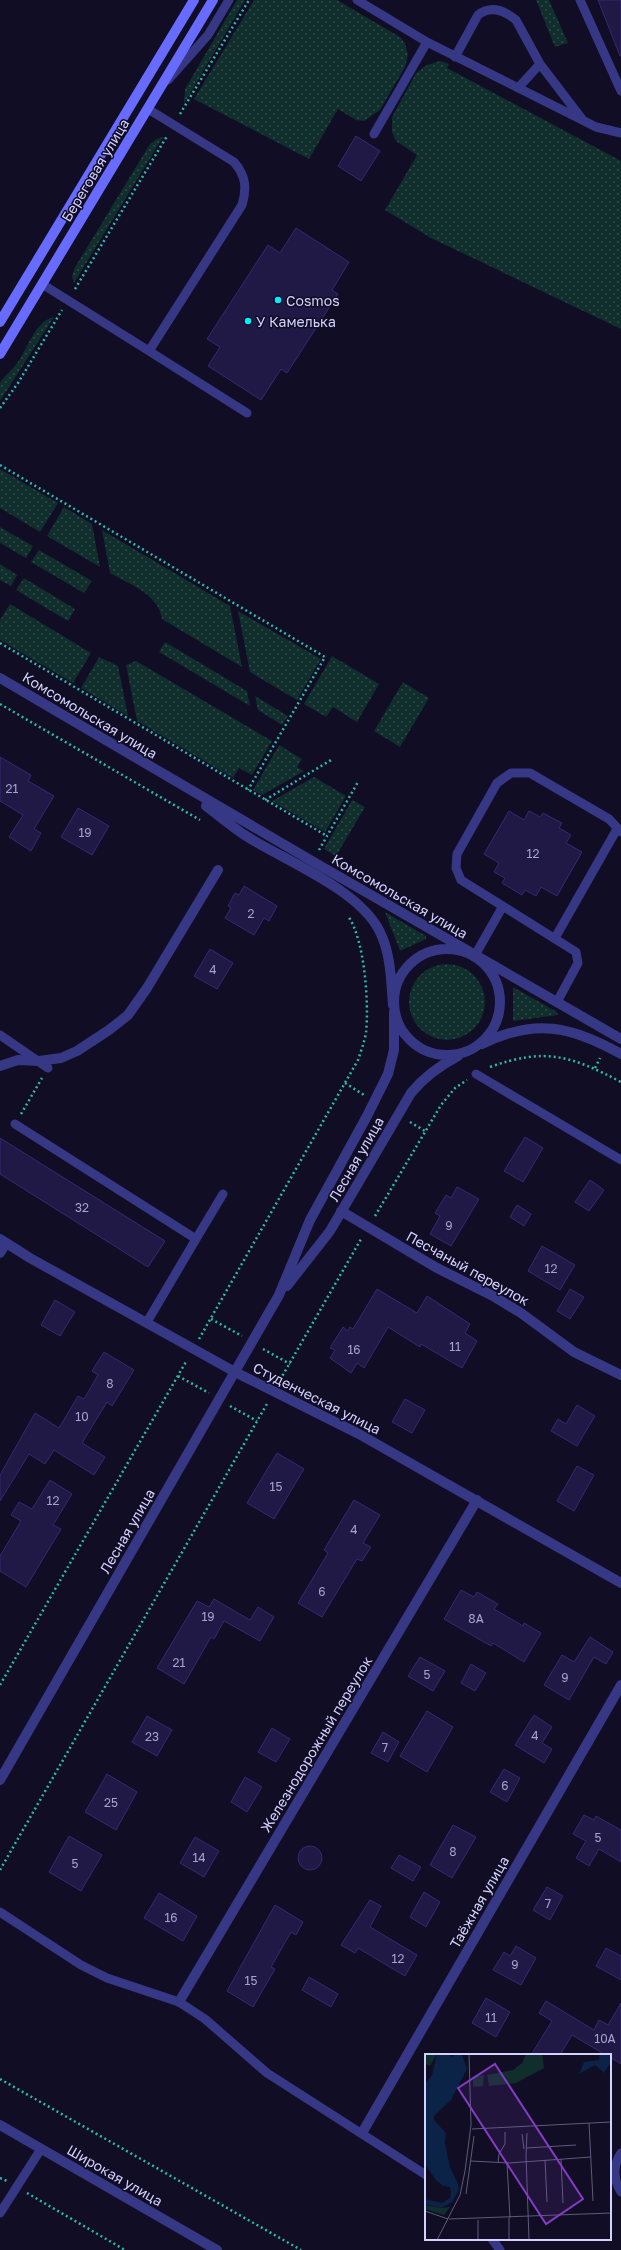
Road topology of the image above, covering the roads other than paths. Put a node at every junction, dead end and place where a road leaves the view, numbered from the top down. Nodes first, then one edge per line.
1 (194, 0) edge
2 (229, 0) edge
3 (357, 0) edge
4 (580, 0) edge
5 (213, 2) edge
6 (427, 42) junction
7 (456, 56) junction
8 (540, 64) junction
9 (518, 88) junction
10 (158, 91) junction
11 (621, 91) edge
12 (148, 109) junction
13 (583, 120) junction
14 (621, 133) edge
15 (374, 134) dead end
16 (42, 284) junction
17 (0, 322) edge
18 (149, 351) junction
19 (0, 354) edge
20 (247, 413) dead end
21 (0, 678) edge
22 (166, 777) junction
23 (619, 830) edge
24 (218, 870) dead end
25 (503, 906) junction
26 (556, 938) junction
27 (473, 956) junction
28 (557, 1002) junction
29 (394, 1008) junction
30 (0, 1035) edge
31 (621, 1039) edge
32 (470, 1050) junction
33 (621, 1054) edge
34 (39, 1062) junction
35 (0, 1066) edge
36 (48, 1068) road end
37 (476, 1074) dead end
38 (15, 1124) road end
39 (621, 1160) edge
40 (223, 1194) dead end
41 (341, 1211) junction
42 (196, 1239) junction
43 (3, 1241) edge
44 (0, 1253) edge
45 (279, 1295) junction
46 (147, 1322) junction
47 (235, 1372) junction
48 (621, 1375) edge
49 (477, 1500) junction
50 (621, 1583) edge
51 (621, 1685) edge
52 (0, 1780) edge
53 (0, 1912) edge
54 (179, 2002) junction
55 (0, 2125) edge
56 (362, 2133) junction
57 (41, 2149) junction
58 (621, 2153) edge
59 (425, 2173) edge
60 (621, 2192) edge
61 (0, 2213) edge
62 (493, 2240) edge
63 (217, 2250) edge
64 (500, 2250) edge

1 - 17 main road, Береговая улица
2 - 10 lane
3 - 6 lane
4 - 11 lane
5 - 10 main road, Береговая улица
6 - 7 lane
6 - 15 lane
7 - 8 lane
7 - 9 lane
8 - 9 lane
8 - 13 lane
9 - 13 lane
10 - 12 main road, Береговая улица
12 - 16 main road, Береговая улица
12 - 18 lane
13 - 14 lane
16 - 18 lane
16 - 19 main road, Береговая улица
18 - 20 lane
21 - 22 street, Комсомольская улица
22 - 27 street, Комсомольская улица
22 - 29 street, Комсомольская улица
23 - 25 lane
23 - 26 lane
24 - 34 street
25 - 26 lane
25 - 27 lane
26 - 28 lane
27 - 28 street, Комсомольская улица
27 - 29 street
27 - 32 street
28 - 31 street, Комсомольская улица
29 - 32 street
29 - 45 street, Лесная улица
30 - 34 lane
32 - 33 street
32 - 41 street, Лесная улица
34 - 35 street
34 - 36 lane
37 - 39 lane
38 - 42 lane
40 - 42 lane
41 - 45 street, Лесная улица
41 - 48 street, Песчаный переулок
42 - 46 lane
43 - 44 street
43 - 46 street, Студенческая улица
45 - 47 street, Лесная улица
46 - 47 street, Студенческая улица
47 - 49 street, Студенческая улица
47 - 52 street, Лесная улица
49 - 50 street, Студенческая улица
49 - 54 street, Железнодорожный переулок
51 - 56 street, Таёжная улица
53 - 54 lane
54 - 56 lane
55 - 57 street, Широкая улица
56 - 59 lane
57 - 61 lane
57 - 63 street, Широкая улица
58 - 60 lane
62 - 64 lane

